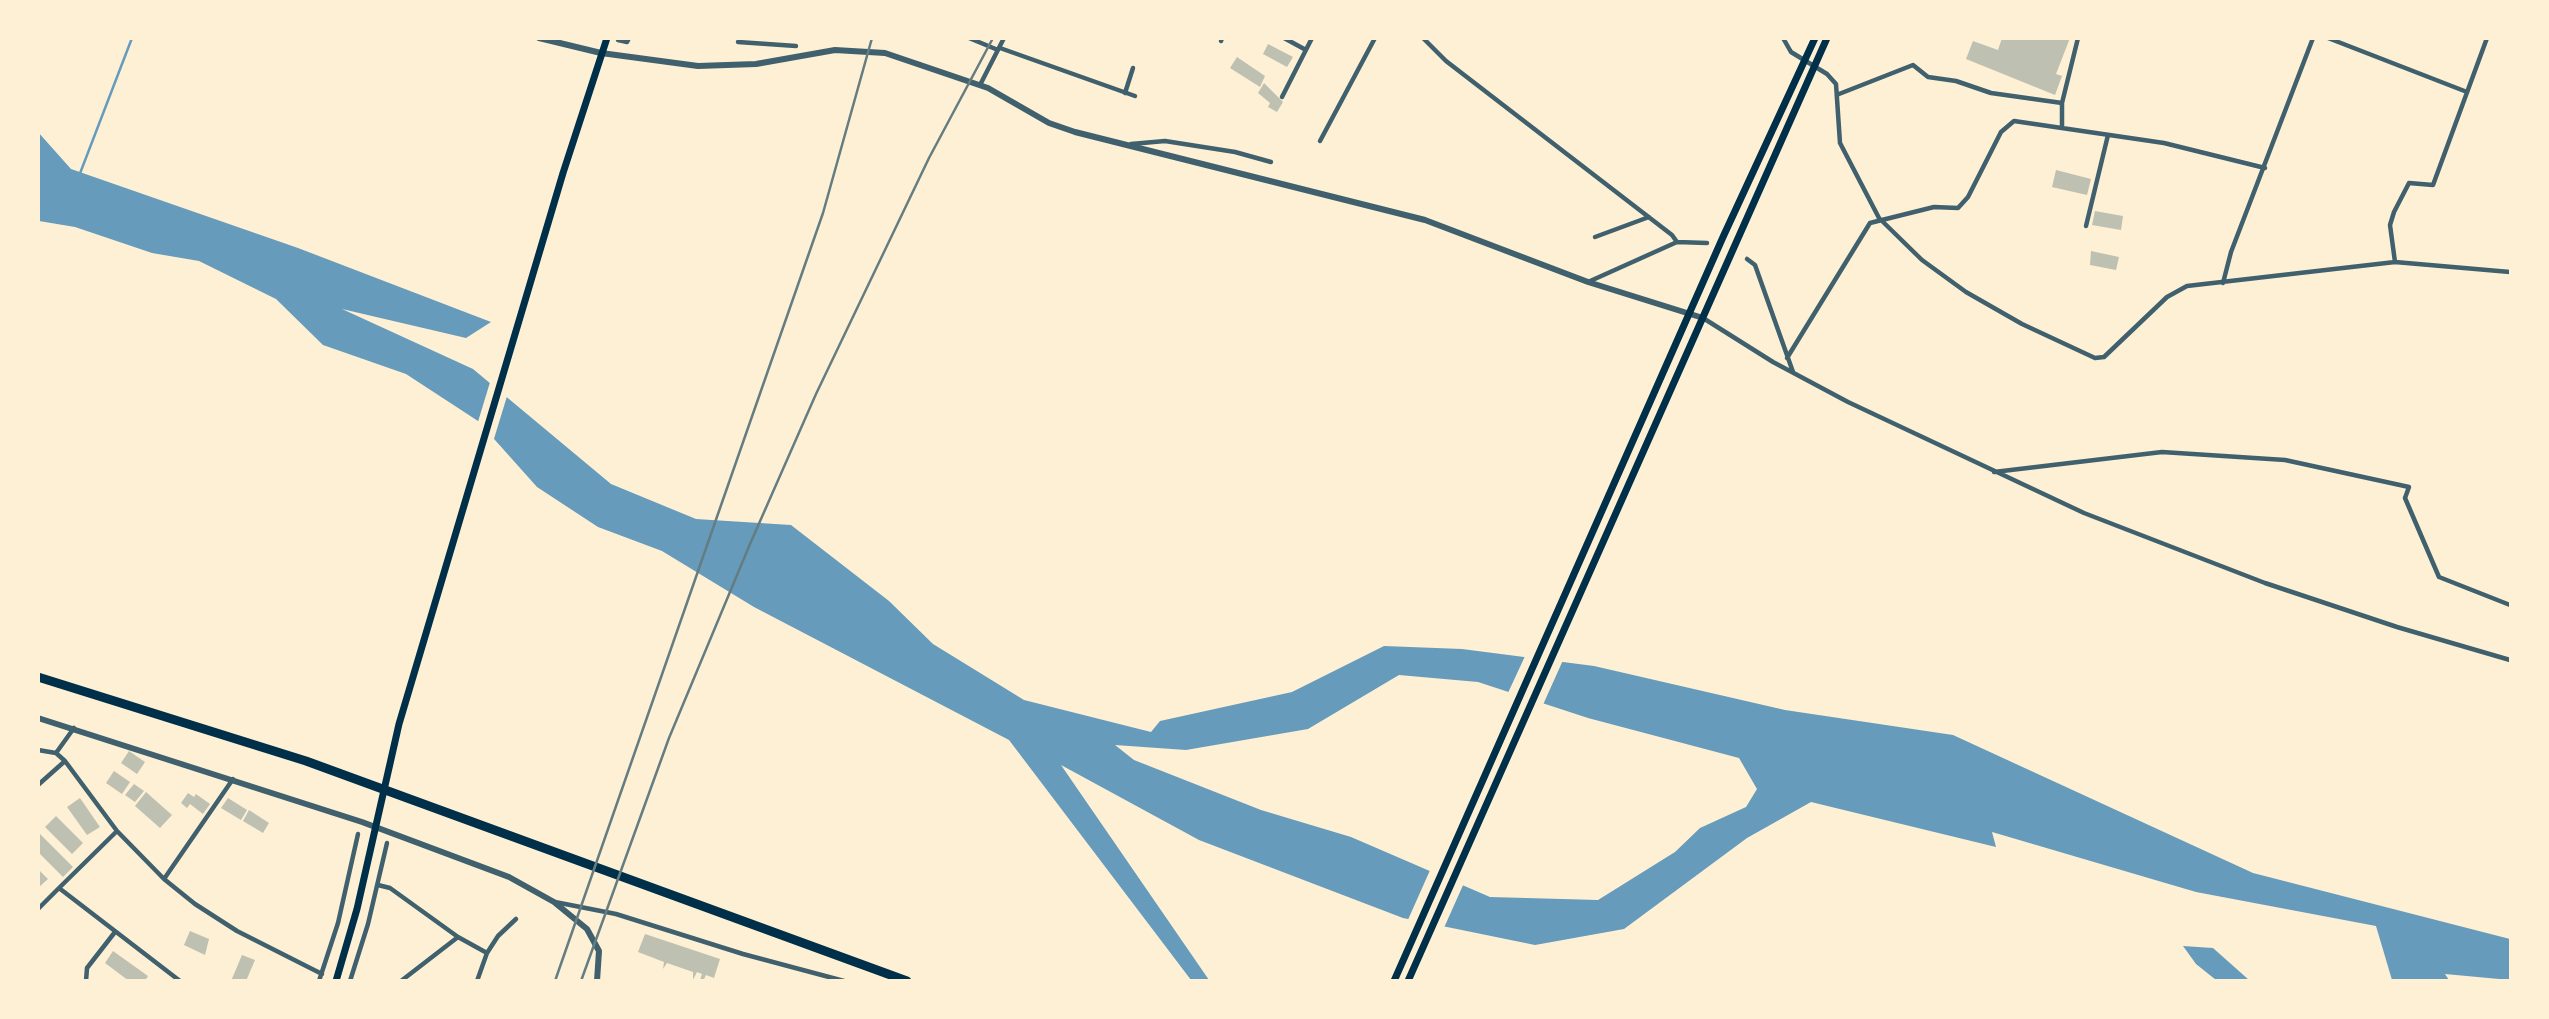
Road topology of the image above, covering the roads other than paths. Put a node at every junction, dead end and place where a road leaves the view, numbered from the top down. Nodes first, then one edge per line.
1 (539, 38) edge
2 (607, 38) edge
3 (629, 38) edge
4 (969, 38) edge
5 (1004, 38) edge
6 (1284, 38) edge
7 (1312, 38) edge
8 (1375, 38) edge
9 (1423, 38) edge
10 (1783, 38) edge
11 (1815, 38) edge
12 (1827, 38) edge
13 (2078, 38) edge
14 (2313, 38) edge
15 (2328, 38) edge
16 (2487, 38) edge
17 (618, 40) dead end
18 (738, 41) dead end
19 (775, 41) edge
20 (796, 46) dead end
21 (999, 49) junction
22 (1306, 50) junction
23 (601, 53) junction
24 (1805, 61) junction
25 (1814, 67) junction
26 (1133, 68) dead end
27 (980, 85) junction
28 (2467, 92) junction
29 (1125, 93) junction
30 (1839, 94) junction
31 (1135, 96) dead end
32 (1282, 97) dead end
33 (2062, 103) junction
34 (2062, 128) junction
35 (2108, 135) junction
36 (1320, 141) dead end
37 (1127, 145) junction
38 (1271, 162) dead end
39 (2265, 168) junction
40 (1649, 217) junction
41 (1878, 218) junction
42 (2086, 226) dead end
43 (1595, 236) dead end
44 (1677, 242) junction
45 (1707, 243) dead end
46 (1747, 259) dead end
47 (2395, 262) junction
48 (2511, 272) edge
49 (1588, 282) junction
50 (2223, 283) junction
51 (1691, 313) junction
52 (1703, 318) junction
53 (1787, 358) junction
54 (1793, 373) junction
55 (1991, 472) junction
56 (2511, 605) edge
57 (2511, 660) edge
58 (38, 677) edge
59 (38, 718) edge
60 (74, 728) junction
61 (38, 750) edge
62 (56, 753) junction
63 (65, 761) junction
64 (233, 779) junction
65 (38, 785) edge
66 (375, 823) junction
67 (117, 831) junction
68 (358, 834) dead end
69 (387, 843) dead end
70 (164, 879) junction
71 (378, 885) junction
72 (59, 888) junction
73 (554, 902) junction
74 (38, 909) edge
75 (516, 919) dead end
76 (115, 932) junction
77 (458, 937) junction
78 (487, 953) junction
79 (321, 977) edge
80 (86, 981) edge
81 (180, 981) edge
82 (336, 981) edge
83 (351, 981) edge
84 (401, 981) edge
85 (477, 981) edge
86 (597, 981) edge
87 (844, 981) edge
88 (907, 981) edge
89 (1394, 981) edge
90 (1408, 981) edge

1 - 23 street
2 - 23 main road
3 - 17 street
4 - 21 street
5 - 21 street
6 - 22 street
7 - 22 street
8 - 36 street
9 - 40 street
10 - 24 street
11 - 24 main road
12 - 25 main road
13 - 33 street
14 - 39 street
15 - 28 street
16 - 28 street
18 - 19 street
19 - 20 street
21 - 27 street
21 - 29 street
22 - 32 street
23 - 27 street
23 - 66 main road
24 - 25 street
24 - 51 main road
25 - 30 street
25 - 52 main road
26 - 29 street
27 - 37 street
28 - 47 street
29 - 31 street
30 - 33 street
30 - 41 street
33 - 34 street
34 - 35 street
34 - 41 street
35 - 39 street
35 - 42 street
37 - 38 street
37 - 49 street
39 - 50 street
40 - 43 street
40 - 44 street
41 - 50 street
41 - 53 street
44 - 45 street
44 - 49 street
46 - 53 street
47 - 48 street
47 - 50 street
49 - 51 street
51 - 52 street
51 - 89 main road
52 - 54 street
52 - 90 main road
53 - 54 street
54 - 55 street
55 - 56 street
55 - 57 street
58 - 88 highway
59 - 60 street
60 - 62 street
60 - 64 street
61 - 62 street
62 - 63 street
63 - 65 street
63 - 67 street
64 - 66 street
64 - 70 street
66 - 73 street
66 - 82 main road
67 - 70 street
67 - 72 street
68 - 79 street
69 - 71 street
70 - 79 street
71 - 77 street
71 - 83 street
72 - 74 street
72 - 76 street
73 - 86 street
73 - 87 street
75 - 78 street
76 - 80 street
76 - 81 street
77 - 78 street
77 - 84 street
78 - 85 street

